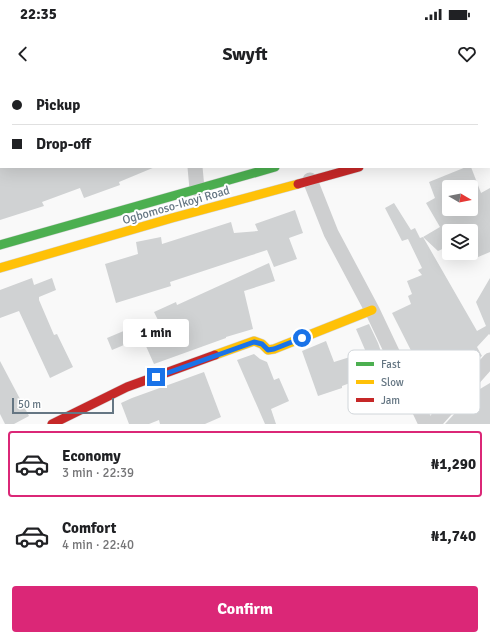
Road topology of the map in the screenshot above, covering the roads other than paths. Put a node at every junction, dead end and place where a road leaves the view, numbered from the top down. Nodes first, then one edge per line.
1 (195, 168) edge
2 (271, 168) edge
3 (354, 168) edge
4 (310, 180) junction
5 (197, 189) junction
6 (0, 245) edge
7 (0, 268) edge
8 (372, 310) junction
9 (391, 350) edge
10 (490, 360) edge
11 (480, 371) edge
12 (421, 414) edge
13 (442, 414) edge
14 (52, 424) edge
15 (426, 424) edge
16 (433, 424) edge

1 - 5 street
2 - 5 main road, Ogbomoso-Ikoyi Road
3 - 4 main road, Ogbomoso-Ikoyi Road
4 - 7 main road, Ogbomoso-Ikoyi Road
4 - 8 street
5 - 6 main road, Ogbomoso-Ikoyi Road
8 - 9 street
8 - 14 main road
10 - 11 street
12 - 15 street
13 - 16 street

